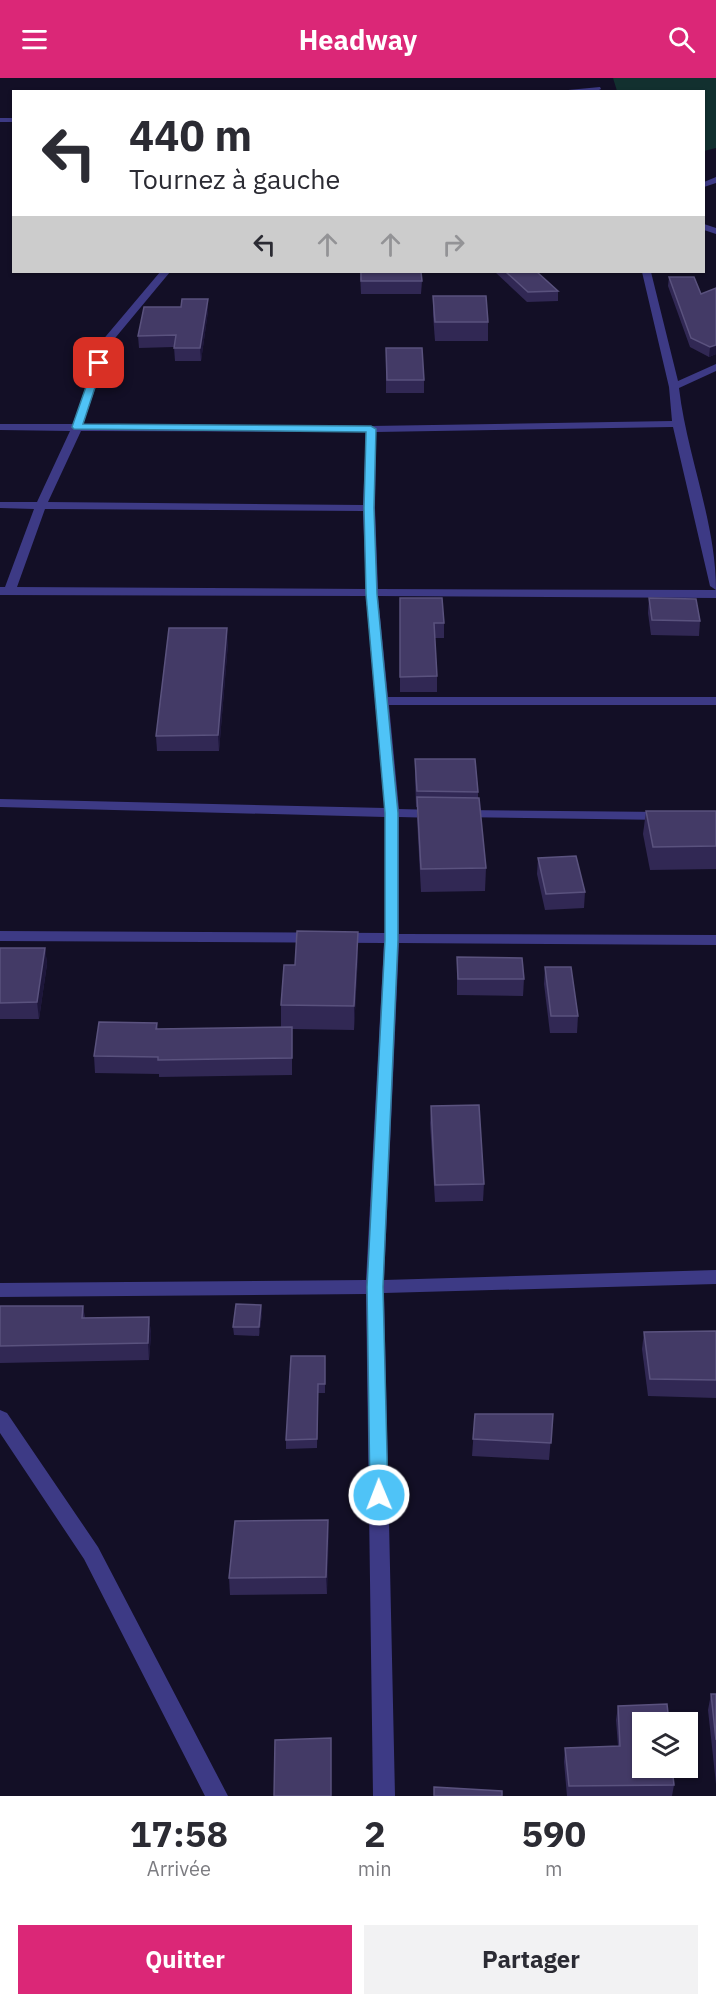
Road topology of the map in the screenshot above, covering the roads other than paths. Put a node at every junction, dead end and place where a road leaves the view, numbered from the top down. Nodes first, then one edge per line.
1 (594, 78) edge
2 (597, 90) edge
3 (164, 273) edge
4 (646, 273) edge
5 (716, 367) edge
6 (674, 387) junction
7 (678, 424) junction
8 (0, 427) edge
9 (77, 427) junction
10 (371, 429) junction
11 (0, 505) edge
12 (41, 505) junction
13 (369, 508) junction
14 (713, 550) edge
15 (716, 586) edge
16 (5, 591) edge
17 (372, 594) junction
18 (716, 594) edge
19 (382, 701) junction
20 (716, 701) edge
21 (0, 803) edge
22 (392, 813) junction
23 (681, 816) edge
24 (0, 936) edge
25 (392, 940) junction
26 (716, 940) edge
27 (716, 1277) edge
28 (375, 1287) junction
29 (0, 1290) edge
30 (0, 1419) edge
31 (217, 1796) edge
32 (384, 1796) edge

1 - 2 street
3 - 9 street
4 - 6 street
5 - 6 street
6 - 7 street
7 - 10 street
7 - 14 street
8 - 9 street
9 - 10 street
9 - 12 street
10 - 13 street
11 - 12 street
12 - 13 street
12 - 16 street
13 - 17 street
14 - 15 street
16 - 17 street
17 - 18 street
17 - 19 street
19 - 20 street
19 - 22 street
21 - 22 street
22 - 23 street
22 - 25 street
24 - 25 street
25 - 26 street
25 - 28 street
27 - 28 street
28 - 29 street
28 - 32 street
30 - 31 street

